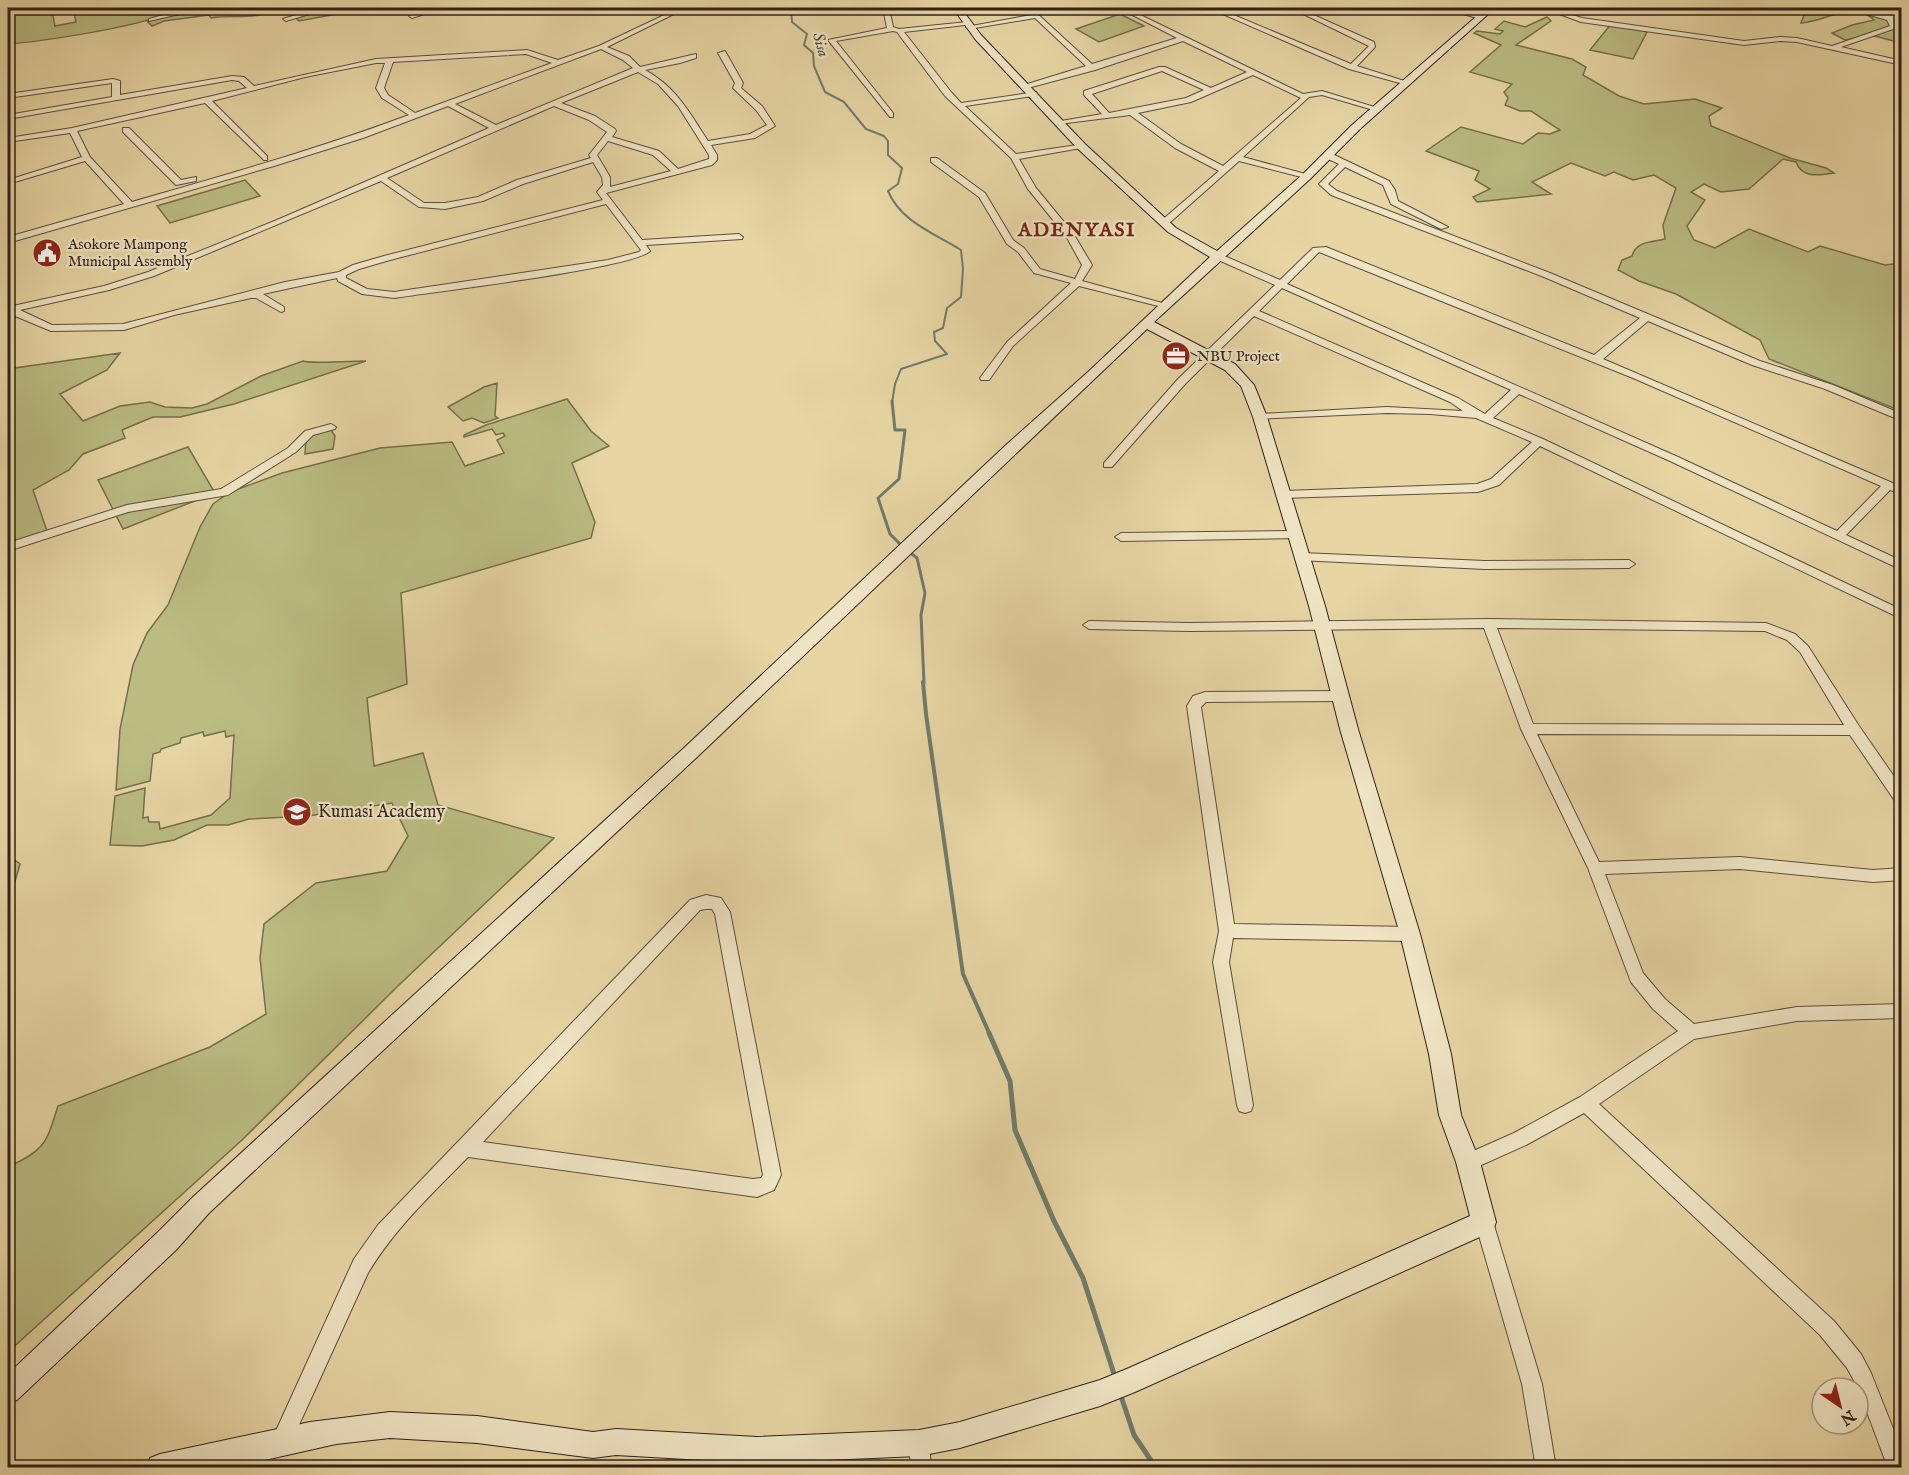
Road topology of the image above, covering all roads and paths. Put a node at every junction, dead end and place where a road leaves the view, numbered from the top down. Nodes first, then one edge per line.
1 (40, 8) edge
2 (167, 8) edge
3 (203, 8) edge
4 (312, 8) edge
5 (440, 8) edge
6 (683, 8) edge
7 (886, 8) edge
8 (957, 8) edge
9 (1028, 8) edge
10 (1122, 8) edge
11 (1212, 8) edge
12 (1294, 8) edge
13 (1444, 8) edge
14 (1491, 8) edge
15 (1546, 8) edge
16 (1848, 8) edge
17 (26, 9) edge
18 (8, 12) edge
19 (176, 14) junction
20 (412, 16) dead end
21 (1037, 16) junction
22 (1902, 16) edge
23 (1481, 17) junction
24 (286, 19) dead end
25 (1890, 19) junction
26 (151, 20) dead end
27 (967, 25) junction
28 (896, 30) junction
29 (1184, 38) junction
30 (601, 47) junction
31 (1832, 48) junction
32 (722, 53) dead end
33 (693, 56) dead end
34 (390, 60) junction
35 (559, 63) junction
36 (1902, 63) edge
37 (1352, 67) junction
38 (1092, 68) junction
39 (638, 69) junction
40 (1253, 72) junction
41 (1407, 83) junction
42 (8, 87) edge
43 (251, 87) junction
44 (1030, 90) junction
45 (1210, 90) junction
46 (8, 96) edge
47 (1304, 96) junction
48 (116, 98) junction
49 (207, 99) junction
50 (554, 103) junction
51 (450, 104) junction
52 (960, 105) junction
53 (1377, 109) junction
54 (1132, 112) junction
55 (890, 115) dead end
56 (1107, 115) junction
57 (415, 116) junction
58 (8, 117) edge
59 (1059, 122) junction
60 (495, 128) junction
61 (72, 130) junction
62 (126, 130) dead end
63 (608, 138) junction
64 (8, 140) edge
65 (705, 144) junction
66 (1081, 146) junction
67 (1328, 155) junction
68 (1014, 157) junction
69 (87, 158) junction
70 (1238, 158) junction
71 (596, 159) junction
72 (934, 160) dead end
73 (268, 161) junction
74 (1344, 162) junction
75 (1224, 170) junction
76 (677, 172) junction
77 (1306, 177) junction
78 (381, 178) junction
79 (8, 182) edge
80 (182, 186) junction
81 (601, 192) junction
82 (609, 201) junction
83 (130, 205) junction
84 (1164, 223) junction
85 (1449, 229) dead end
86 (740, 237) dead end
87 (8, 240) edge
88 (640, 243) junction
89 (1219, 256) junction
90 (342, 274) junction
91 (1076, 282) junction
92 (1280, 284) junction
93 (251, 295) junction
94 (1163, 306) junction
95 (281, 309) dead end
96 (10, 310) edge
97 (1253, 312) junction
98 (1647, 317) junction
99 (1148, 324) junction
100 (1208, 354) junction
101 (1596, 359) junction
102 (985, 378) dead end
103 (1517, 390) junction
104 (1260, 417) junction
105 (1482, 417) junction
106 (1902, 418) edge
107 (331, 427) dead end
108 (1539, 441) junction
109 (1108, 465) dead end
110 (1888, 485) junction
111 (1902, 491) edge
112 (1284, 495) junction
113 (1296, 534) junction
114 (1121, 537) dead end
115 (1838, 537) junction
116 (8, 548) edge
117 (1302, 557) junction
118 (1629, 564) dead end
119 (1902, 566) edge
120 (1902, 615) edge
121 (1490, 623) junction
122 (1089, 625) dead end
123 (1322, 626) junction
124 (1341, 696) junction
125 (1528, 729) junction
126 (1854, 730) junction
127 (1902, 800) edge
128 (1595, 868) junction
129 (1902, 873) edge
130 (1227, 931) junction
131 (1410, 934) junction
132 (1902, 1011) edge
133 (1691, 1032) junction
134 (1586, 1103) junction
135 (1245, 1106) dead end
136 (465, 1148) junction
137 (1468, 1162) junction
138 (1484, 1221) junction
139 (8, 1391) edge
140 (282, 1440) junction
141 (920, 1455) edge
142 (160, 1467) edge
143 (1546, 1467) edge
144 (1898, 1467) edge

1 - 17 street
2 - 19 street
3 - 19 street
4 - 24 street
5 - 20 street
6 - 30 street
7 - 28 street
8 - 27 street
9 - 21 street
10 - 29 street
11 - 37 street
12 - 37 street
13 - 23 street
14 - 23 street
15 - 31 street
16 - 25 street
17 - 18 street
19 - 26 street
21 - 27 street
21 - 38 street
22 - 25 street
23 - 41 street
25 - 31 street
27 - 28 street
27 - 44 street
28 - 52 street
28 - 55 street
29 - 38 street
29 - 40 street
30 - 35 street
30 - 39 street
31 - 36 street
32 - 65 street
33 - 39 street
34 - 35 street
34 - 43 street
34 - 57 street
35 - 51 street
37 - 41 street
38 - 44 street
39 - 50 street
39 - 65 street
40 - 45 street
40 - 47 street
41 - 53 street
42 - 46 street
43 - 48 street
43 - 49 street
44 - 52 street
44 - 59 street
45 - 54 street
45 - 56 street
46 - 48 street
47 - 53 street
47 - 70 street
48 - 58 street
49 - 61 street
49 - 73 street
50 - 60 street
50 - 63 street
51 - 57 street
51 - 60 street
52 - 68 street
53 - 67 street
54 - 56 street
54 - 75 street
56 - 59 street
57 - 73 street
59 - 66 street
60 - 78 street
61 - 64 street
61 - 69 street
62 - 80 street
63 - 71 street
63 - 76 street
65 - 76 street
66 - 68 street
66 - 84 street
67 - 74 street
67 - 77 street
68 - 91 street
69 - 79 street
69 - 83 street
70 - 75 street
70 - 77 street
71 - 78 street
71 - 81 street
72 - 91 street
73 - 80 street
74 - 85 street
74 - 98 street
75 - 84 street
76 - 81 street
77 - 89 street
78 - 96 street
80 - 83 street
81 - 82 street
82 - 88 street
82 - 90 street
83 - 87 street
84 - 89 street
86 - 88 street
88 - 90 street
89 - 92 street
89 - 94 street
90 - 93 street
91 - 94 street
91 - 102 street
92 - 97 street
92 - 101 street
92 - 103 street
93 - 95 street
93 - 96 street
94 - 99 street
97 - 100 street
97 - 105 street
98 - 101 street
98 - 106 street
99 - 100 street
99 - 139 street
100 - 104 street
100 - 109 street
101 - 110 street
103 - 105 street
103 - 115 street
104 - 105 street
104 - 112 street
105 - 108 street
107 - 116 street
108 - 112 street
108 - 120 street
110 - 111 street
110 - 115 street
112 - 113 street
113 - 114 street
113 - 117 street
115 - 119 street
117 - 118 street
117 - 123 street
121 - 123 street
121 - 125 street
121 - 126 street
122 - 123 street
123 - 124 street
124 - 130 street
124 - 131 street
125 - 126 street
125 - 128 street
126 - 127 street
128 - 129 street
128 - 133 street
130 - 131 street
130 - 135 street
131 - 137 street
132 - 133 street
133 - 134 street
134 - 137 street
134 - 144 street
136 - 136 street
136 - 140 street
137 - 138 street
138 - 141 street
138 - 143 street
140 - 141 street
140 - 142 street

